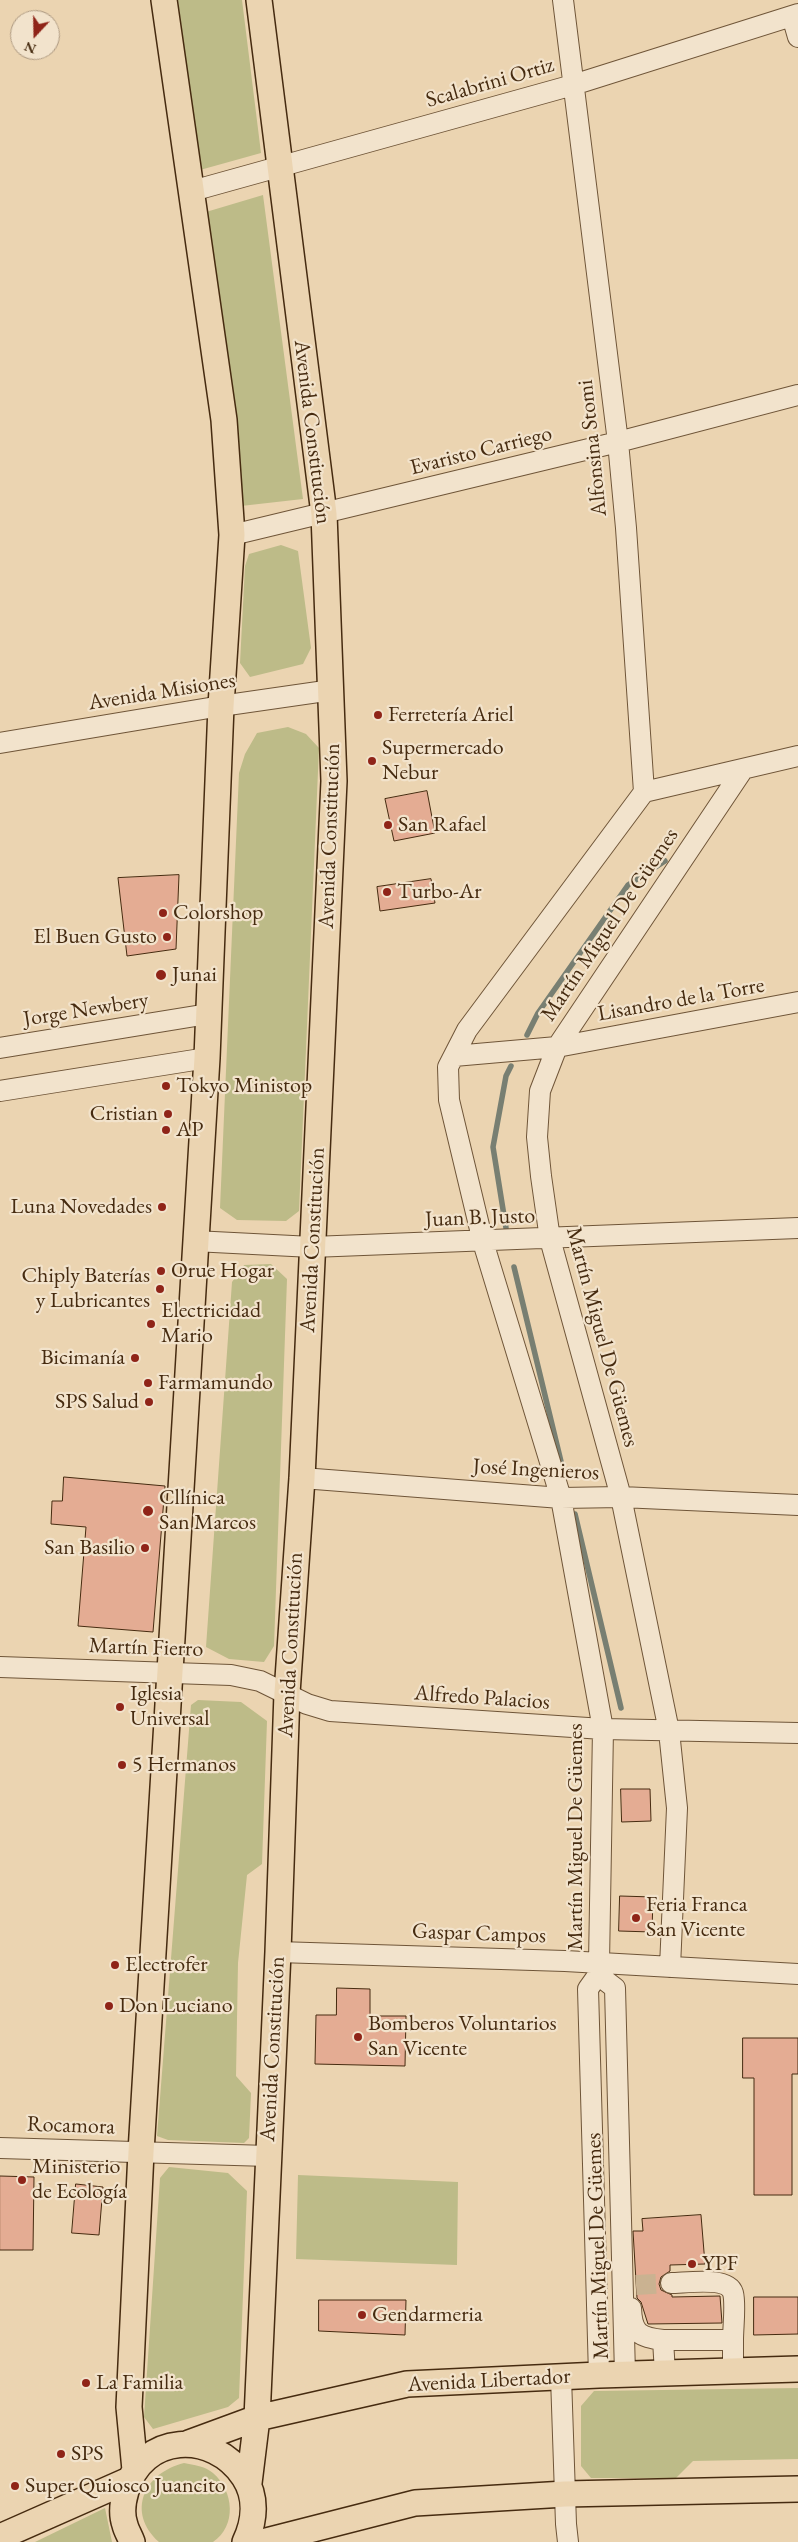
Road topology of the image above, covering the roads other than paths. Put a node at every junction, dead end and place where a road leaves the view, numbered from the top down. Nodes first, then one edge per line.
1 (164, 0) edge
2 (259, 0) edge
3 (563, 0) edge
4 (795, 15) edge
5 (798, 38) edge
6 (573, 84) junction
7 (278, 167) junction
8 (192, 191) junction
9 (798, 395) edge
10 (618, 442) junction
11 (324, 514) junction
12 (232, 535) junction
13 (332, 690) junction
14 (221, 706) junction
15 (0, 743) edge
16 (798, 756) edge
17 (742, 771) junction
18 (644, 792) junction
19 (798, 1002) edge
20 (208, 1014) junction
21 (557, 1047) junction
22 (0, 1048) edge
23 (454, 1056) junction
24 (206, 1058) junction
25 (0, 1091) edge
26 (798, 1228) edge
27 (550, 1239) junction
28 (194, 1240) junction
29 (483, 1242) junction
30 (312, 1247) junction
31 (302, 1478) junction
32 (621, 1497) junction
33 (561, 1498) junction
34 (798, 1505) edge
35 (0, 1667) edge
36 (168, 1672) junction
37 (287, 1693) junction
38 (603, 1729) junction
39 (669, 1731) junction
40 (798, 1733) edge
41 (278, 1952) junction
42 (670, 1967) junction
43 (598, 1969) junction
44 (798, 1974) edge
45 (0, 2148) edge
46 (141, 2152) junction
47 (268, 2156) junction
48 (671, 2283) tunnel mouth
49 (629, 2285) junction
50 (595, 2286) junction
51 (663, 2340) junction
52 (733, 2340) junction
53 (798, 2369) edge
54 (733, 2370) junction
55 (665, 2373) junction
56 (625, 2374) junction
57 (598, 2375) junction
58 (561, 2377) junction
59 (257, 2418) junction
60 (189, 2444) junction
61 (132, 2475) junction
62 (248, 2484) junction
63 (798, 2489) edge
64 (565, 2494) junction
65 (567, 2533) edge
66 (0, 2537) edge
67 (132, 2542) edge
68 (245, 2542) edge
69 (262, 2542) edge
70 (578, 2542) edge

1 - 8 main road
2 - 7 main road, Avenida Constitución
3 - 6 street, Alfonsina Stomi
4 - 5 street
4 - 6 street, Scalabrini Ortiz
6 - 7 street, Scalabrini Ortiz
6 - 10 street, Alfonsina Stomi
7 - 8 street, Scalabrini Ortiz
7 - 11 main road, Avenida Constitución
8 - 12 main road
9 - 10 street, Evaristo Carriego
10 - 11 street, Evaristo Carriego
10 - 18 street, Alfonsina Stomi
11 - 12 street, Evaristo Carriego
11 - 13 main road, Avenida Constitución
12 - 14 main road
13 - 14 street, Avenida Misiones
13 - 30 main road, Avenida Constitución
14 - 15 street, Avenida Misiones
14 - 20 main road
16 - 17 street
17 - 18 street
17 - 21 street, Martín Miguel De Güemes
18 - 23 street, Martín Miguel De Güemes
19 - 21 street, Lisandro de la Torre
20 - 22 street, Jorge Newbery
20 - 24 main road
21 - 23 street, Lisandro de la Torre
21 - 27 street, Martín Miguel De Güemes
23 - 29 street, Martín Miguel De Güemes
24 - 25 street
24 - 28 main road
26 - 27 street, Juan B. Justo
27 - 29 street, Juan B. Justo
27 - 32 street, Martín Miguel De Güemes
28 - 30 street, Juan B. Justo
28 - 36 main road
29 - 30 street, Juan B. Justo
29 - 33 street, Martín Miguel De Güemes
30 - 31 main road, Avenida Constitución
31 - 33 street, José Ingenieros
31 - 37 main road, Avenida Constitución
32 - 33 street, José Ingenieros
32 - 34 street, José Ingenieros
32 - 39 street, Martín Miguel De Güemes
33 - 38 street, Martín Miguel De Güemes
35 - 36 street, Martín Fierro
36 - 37 street, Martín Fierro
36 - 46 main road
37 - 38 street, Alfredo Palacios
37 - 41 main road, Avenida Constitución
38 - 39 street, Alfredo Palacios
38 - 43 street, Martín Miguel De Güemes
39 - 40 street, Alfredo Palacios
39 - 42 street, Martín Miguel De Güemes
41 - 43 street, Gaspar Campos
41 - 47 main road, Avenida Constitución
42 - 43 street, Gaspar Campos
42 - 44 street, Gaspar Campos
43 - 49 street, Martín Miguel De Güemes
43 - 50 street, Martín Miguel De Güemes
45 - 46 street, Rocamora
46 - 47 street, Rocamora
46 - 61 main road
47 - 59 main road, Avenida Constitución
48 - 52 street
49 - 50 street
49 - 51 street
49 - 56 street, Martín Miguel De Güemes
50 - 57 street, Martín Miguel De Güemes
51 - 52 street
51 - 55 street
52 - 54 street
53 - 54 main road, Avenida Libertador
54 - 55 main road, Avenida Libertador
55 - 56 main road, Avenida Libertador
56 - 57 main road, Avenida Libertador
57 - 58 main road, Avenida Libertador
58 - 59 main road, Avenida Libertador
58 - 64 street
59 - 60 main road, Avenida Libertador
59 - 62 main road, Avenida Constitución
60 - 61 main road
60 - 62 main road
61 - 66 main road
61 - 67 main road
62 - 68 main road
63 - 64 main road
64 - 65 street
64 - 69 main road
65 - 70 street

